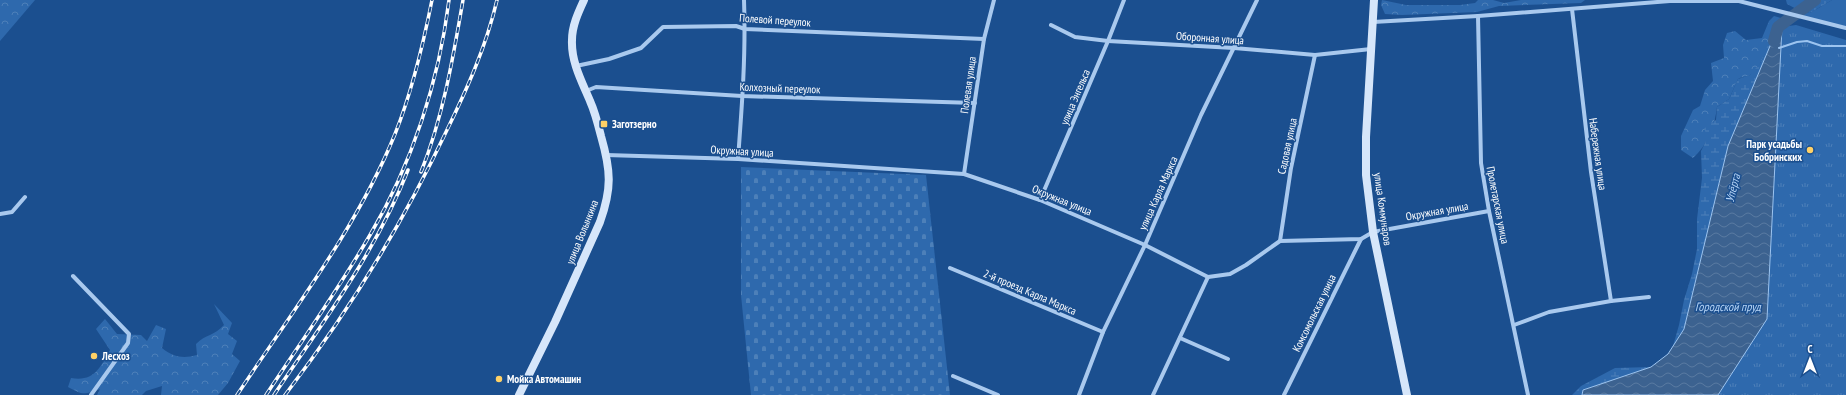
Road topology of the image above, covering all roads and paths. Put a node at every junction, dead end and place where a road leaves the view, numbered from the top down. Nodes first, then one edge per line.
1 (584, 0) edge
2 (744, 0) edge
3 (994, 0) edge
4 (1124, 0) edge
5 (1257, 0) edge
6 (1374, 0) edge
7 (1572, 9) junction
8 (1478, 16) junction
9 (1373, 22) junction
10 (1051, 25) dead end
11 (1846, 28) edge
12 (745, 29) junction
13 (984, 39) junction
14 (1108, 41) junction
15 (1234, 48) junction
16 (1371, 49) junction
17 (1315, 55) junction
18 (576, 66) junction
19 (586, 91) junction
20 (742, 96) junction
21 (975, 103) junction
22 (606, 155) junction
23 (738, 159) junction
24 (964, 174) junction
25 (25, 197) dead end
26 (1040, 200) junction
27 (1489, 211) junction
28 (0, 214) edge
29 (1373, 232) junction
30 (1361, 239) junction
31 (1280, 241) junction
32 (1145, 245) junction
33 (950, 268) dead end
34 (73, 276) dead end
35 (1208, 277) junction
36 (1649, 297) dead end
37 (1611, 301) junction
38 (1514, 325) junction
39 (1103, 332) junction
40 (1180, 338) junction
41 (1228, 360) dead end
42 (953, 376) dead end
43 (91, 395) edge
44 (518, 395) edge
45 (998, 395) edge
46 (1079, 395) edge
47 (1153, 395) edge
48 (1284, 395) edge
49 (1407, 395) edge
50 (1528, 395) edge

1 - 18 street, улица Волынкина
2 - 12 street
3 - 13 street, Полевая улица
4 - 14 street, улица Энгельса
5 - 15 street, улица Карла Маркса
6 - 9 street, улица Коммунаров
7 - 8 street
7 - 11 street
7 - 37 street, Набережная улица
8 - 9 street
8 - 27 street, Пролетарская улица
9 - 16 street, улица Коммунаров
10 - 14 street, Оборонная улица
12 - 13 street, Полевой переулок
12 - 18 street, Полевой переулок
12 - 20 street
13 - 21 street, Полевая улица
14 - 15 street, Оборонная улица
14 - 26 street, улица Энгельса
15 - 17 street, Оборонная улица
15 - 32 street, улица Карла Маркса
16 - 17 street, Оборонная улица
16 - 29 street, улица Коммунаров
17 - 31 street, Садовая улица
18 - 19 street, улица Волынкина
19 - 20 street, Колхозный переулок
19 - 22 street, улица Волынкина
20 - 21 street, Колхозный переулок
20 - 23 street
21 - 24 street, Полевая улица
22 - 23 street, Окружная улица
22 - 44 street, улица Волынкина
23 - 24 street, Окружная улица
24 - 26 street, Окружная улица
25 - 28 street
26 - 32 street, Окружная улица
27 - 29 street, Окружная улица
27 - 38 street, Пролетарская улица
29 - 30 street, Окружная улица
29 - 49 street, улица Коммунаров
30 - 31 street, Окружная улица
30 - 48 street, Комсомольская улица
31 - 35 street
32 - 35 street, Окружная улица
32 - 39 street, улица Карла Маркса
33 - 39 street, 2-й проезд Карла Маркса
34 - 43 street
35 - 40 street
36 - 37 street
37 - 38 street
38 - 50 street, Пролетарская улица
39 - 46 street, улица Карла Маркса
40 - 41 street
40 - 47 street
42 - 45 street

